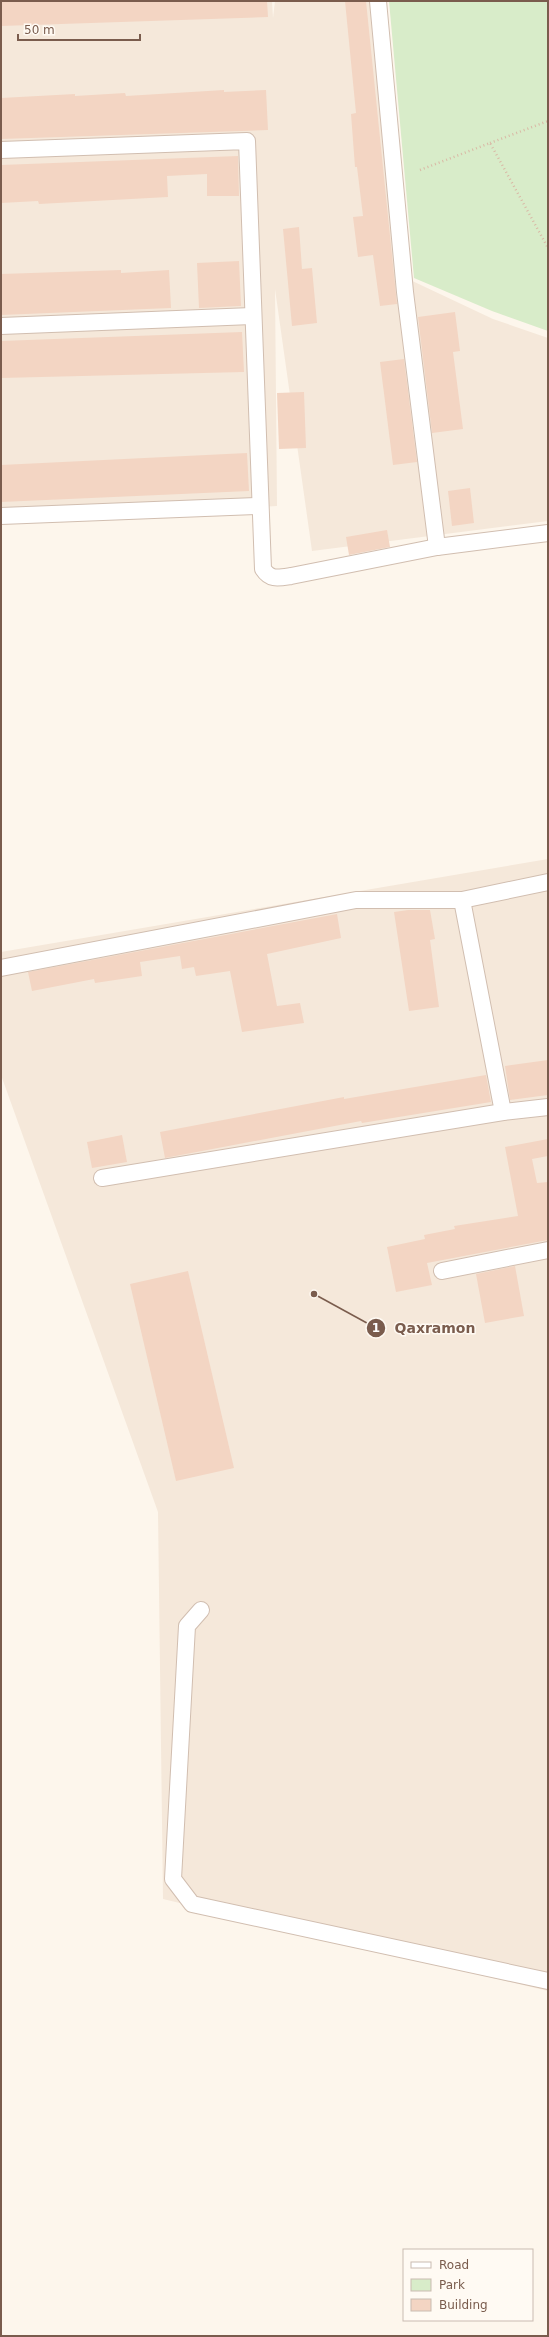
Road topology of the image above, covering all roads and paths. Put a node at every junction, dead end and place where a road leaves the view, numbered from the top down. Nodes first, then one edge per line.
1 (378, 1) edge
2 (548, 122) edge
3 (490, 144) junction
4 (1, 150) edge
5 (420, 170) dead end
6 (548, 248) edge
7 (252, 316) junction
8 (1, 326) edge
9 (259, 506) junction
10 (1, 516) edge
11 (548, 533) edge
12 (437, 547) junction
13 (548, 882) edge
14 (462, 900) junction
15 (1, 968) edge
16 (548, 1107) edge
17 (503, 1112) junction
18 (102, 1178) dead end
19 (548, 1250) edge
20 (442, 1272) dead end
21 (201, 1610) dead end
22 (548, 1981) edge

1 - 12 street
2 - 3 path
3 - 5 path
3 - 6 path
4 - 7 street
7 - 8 street
7 - 9 street
9 - 10 street
9 - 12 street
11 - 12 street
13 - 14 street
14 - 15 street
14 - 17 street
16 - 17 street
17 - 18 street
19 - 20 street
21 - 22 street

